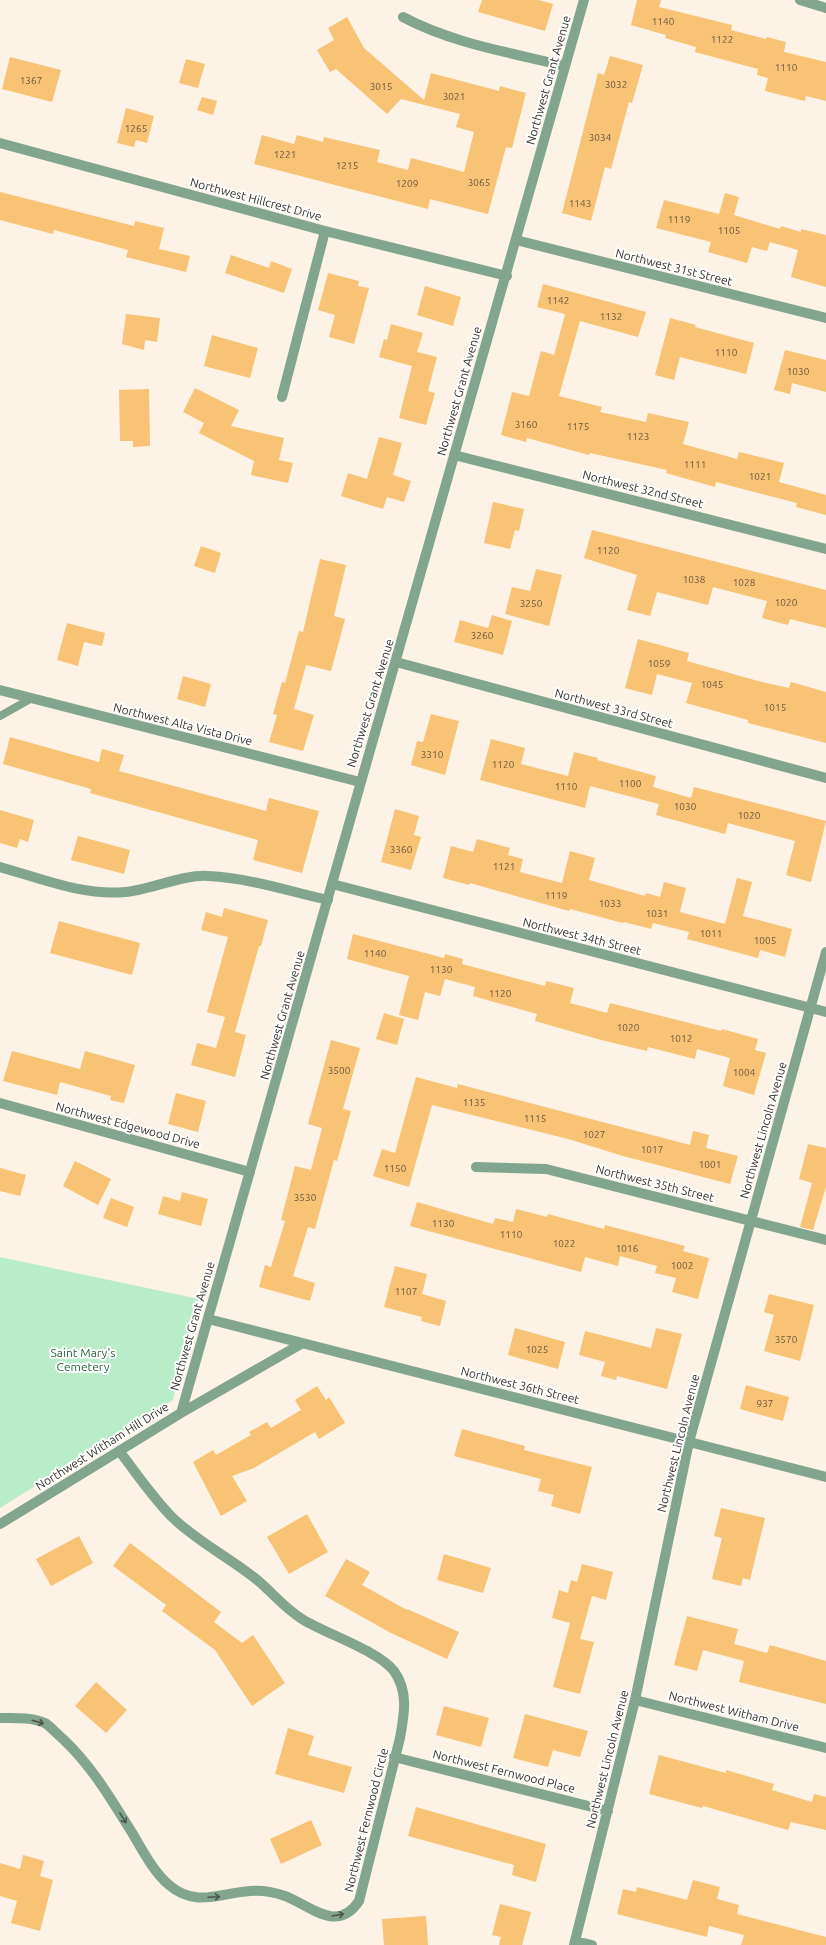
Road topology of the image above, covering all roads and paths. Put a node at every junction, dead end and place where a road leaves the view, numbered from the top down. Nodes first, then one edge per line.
1 (584, 0) edge
2 (800, 0) edge
3 (826, 8) edge
4 (402, 17) dead end
5 (565, 66) junction
6 (0, 143) edge
7 (325, 231) junction
8 (516, 240) junction
9 (507, 276) junction
10 (826, 318) edge
11 (282, 397) dead end
12 (454, 455) junction
13 (826, 549) edge
14 (396, 662) junction
15 (0, 690) edge
16 (32, 698) junction
17 (0, 716) edge
18 (826, 778) edge
19 (360, 782) junction
20 (0, 867) edge
21 (332, 884) junction
22 (328, 900) junction
23 (826, 952) edge
24 (810, 1008) junction
25 (826, 1012) edge
26 (0, 1103) edge
27 (476, 1167) dead end
28 (250, 1172) junction
29 (751, 1221) junction
30 (826, 1240) edge
31 (208, 1319) junction
32 (301, 1344) junction
33 (181, 1413) junction
34 (689, 1442) junction
35 (120, 1452) junction
36 (826, 1477) edge
37 (0, 1524) edge
38 (635, 1700) junction
39 (0, 1718) edge
40 (826, 1748) edge
41 (394, 1757) junction
42 (608, 1811) junction
43 (574, 1943) edge
44 (592, 1945) edge

1 - 5 street, Northwest Grant Avenue
2 - 3 street
4 - 5 street
5 - 8 street, Northwest Grant Avenue
6 - 7 street, Northwest Hillcrest Drive
7 - 9 street, Northwest Hillcrest Drive
7 - 11 street
8 - 9 street, Northwest Grant Avenue
8 - 10 street, Northwest 31st Street
9 - 12 street, Northwest Grant Avenue
12 - 13 street, Northwest 32nd Street
12 - 14 street, Northwest Grant Avenue
14 - 18 street, Northwest 33rd Street
14 - 19 street, Northwest Grant Avenue
15 - 16 street, Northwest Alta Vista Drive
16 - 17 lane
16 - 19 street, Northwest Alta Vista Drive
19 - 21 street, Northwest Grant Avenue
20 - 22 street
21 - 22 street, Northwest Grant Avenue
21 - 24 street, Northwest 34th Street
22 - 28 street, Northwest Grant Avenue
23 - 24 street, Northwest Lincoln Avenue
24 - 25 street, Northwest 34th Street
24 - 29 street, Northwest Lincoln Avenue
26 - 28 street, Northwest Edgewood Drive
27 - 29 street, Northwest 35th Street
28 - 31 street, Northwest Grant Avenue
29 - 30 street, Northwest 35th Street
29 - 34 street, Northwest Lincoln Avenue
31 - 32 street, Northwest 36th Street
31 - 33 street, Northwest Grant Avenue
32 - 33 street, Northwest Witham Hill Drive
32 - 34 street, Northwest 36th Street
33 - 35 street, Northwest Witham Hill Drive
34 - 36 street, Northwest 36th Street
34 - 38 street, Northwest Lincoln Avenue
35 - 37 street, Northwest Witham Hill Drive
35 - 41 street, Northwest Fernwood Circle
38 - 40 street, Northwest Witham Drive
38 - 42 street, Northwest Lincoln Avenue
39 -> 41 street, Northwest Fernwood Circle
41 - 42 street, Northwest Fernwood Place
42 - 43 street, Northwest Lincoln Avenue
43 - 44 street

